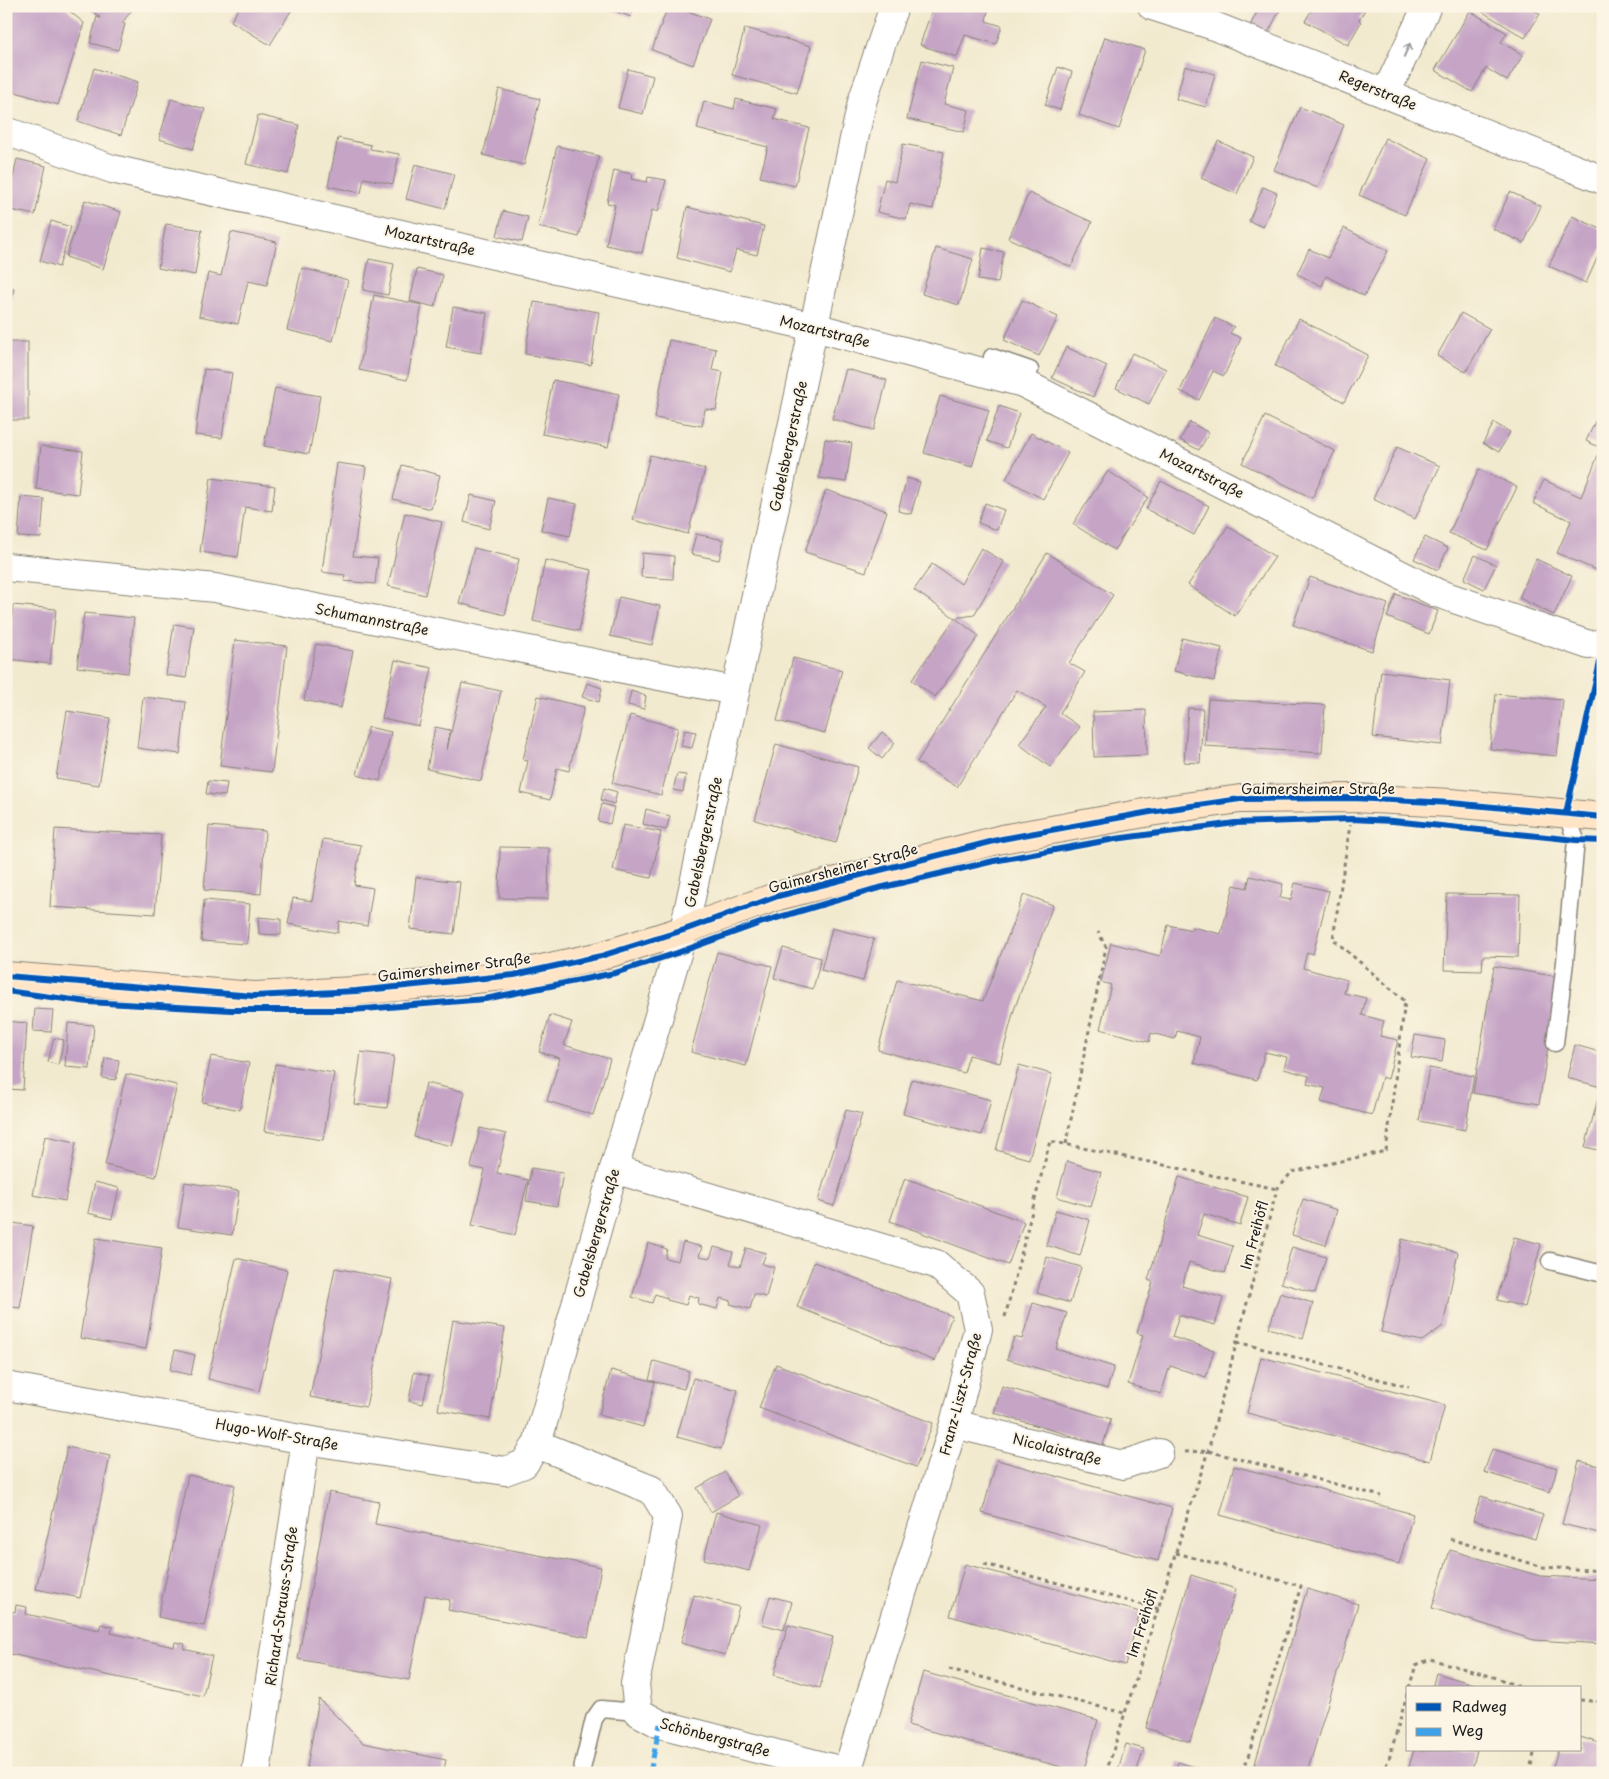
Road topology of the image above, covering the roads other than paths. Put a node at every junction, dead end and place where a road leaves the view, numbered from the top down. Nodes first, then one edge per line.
1 (894, 6) edge
2 (1152, 6) edge
3 (1427, 6) edge
4 (1386, 93) junction
5 (6, 131) edge
6 (1603, 180) edge
7 (814, 327) junction
8 (992, 357) dead end
9 (1023, 383) junction
10 (6, 567) edge
11 (1603, 643) edge
12 (735, 691) junction
13 (1566, 813) junction
14 (1603, 817) edge
15 (684, 930) junction
16 (6, 976) edge
17 (1555, 1043) dead end
18 (614, 1169) junction
19 (1550, 1261) dead end
20 (1603, 1274) edge
21 (6, 1386) edge
22 (954, 1424) junction
23 (306, 1440) junction
24 (537, 1444) junction
25 (1160, 1453) road end
26 (638, 1712) junction
27 (849, 1772) edge
28 (256, 1773) edge
29 (581, 1773) edge

1 - 7 street, Gabelsbergerstraße
2 - 4 street, Regerstraße
4 -> 3 street
4 - 6 street, Regerstraße
5 - 7 street, Mozartstraße
7 - 9 street, Mozartstraße
7 - 12 street, Gabelsbergerstraße
8 - 9 lane
9 - 11 street, Mozartstraße
10 - 12 street, Schumannstraße
12 - 15 street, Gabelsbergerstraße
13 - 14 street, Gaimersheimer Straße
13 - 15 street, Gaimersheimer Straße
13 - 17 lane
15 - 16 street, Gaimersheimer Straße
15 - 18 street, Gabelsbergerstraße
18 - 22 street, Franz-Liszt-Straße
18 - 24 street, Gabelsbergerstraße
19 - 20 lane
21 - 23 street, Hugo-Wolf-Straße
22 - 25 street, Nicolaistraße
22 - 27 street, Franz-Liszt-Straße
23 - 24 street, Hugo-Wolf-Straße
23 - 28 street, Richard-Strauss-Straße
24 - 26 street
26 - 27 street, Schönbergstraße
26 - 29 lane

